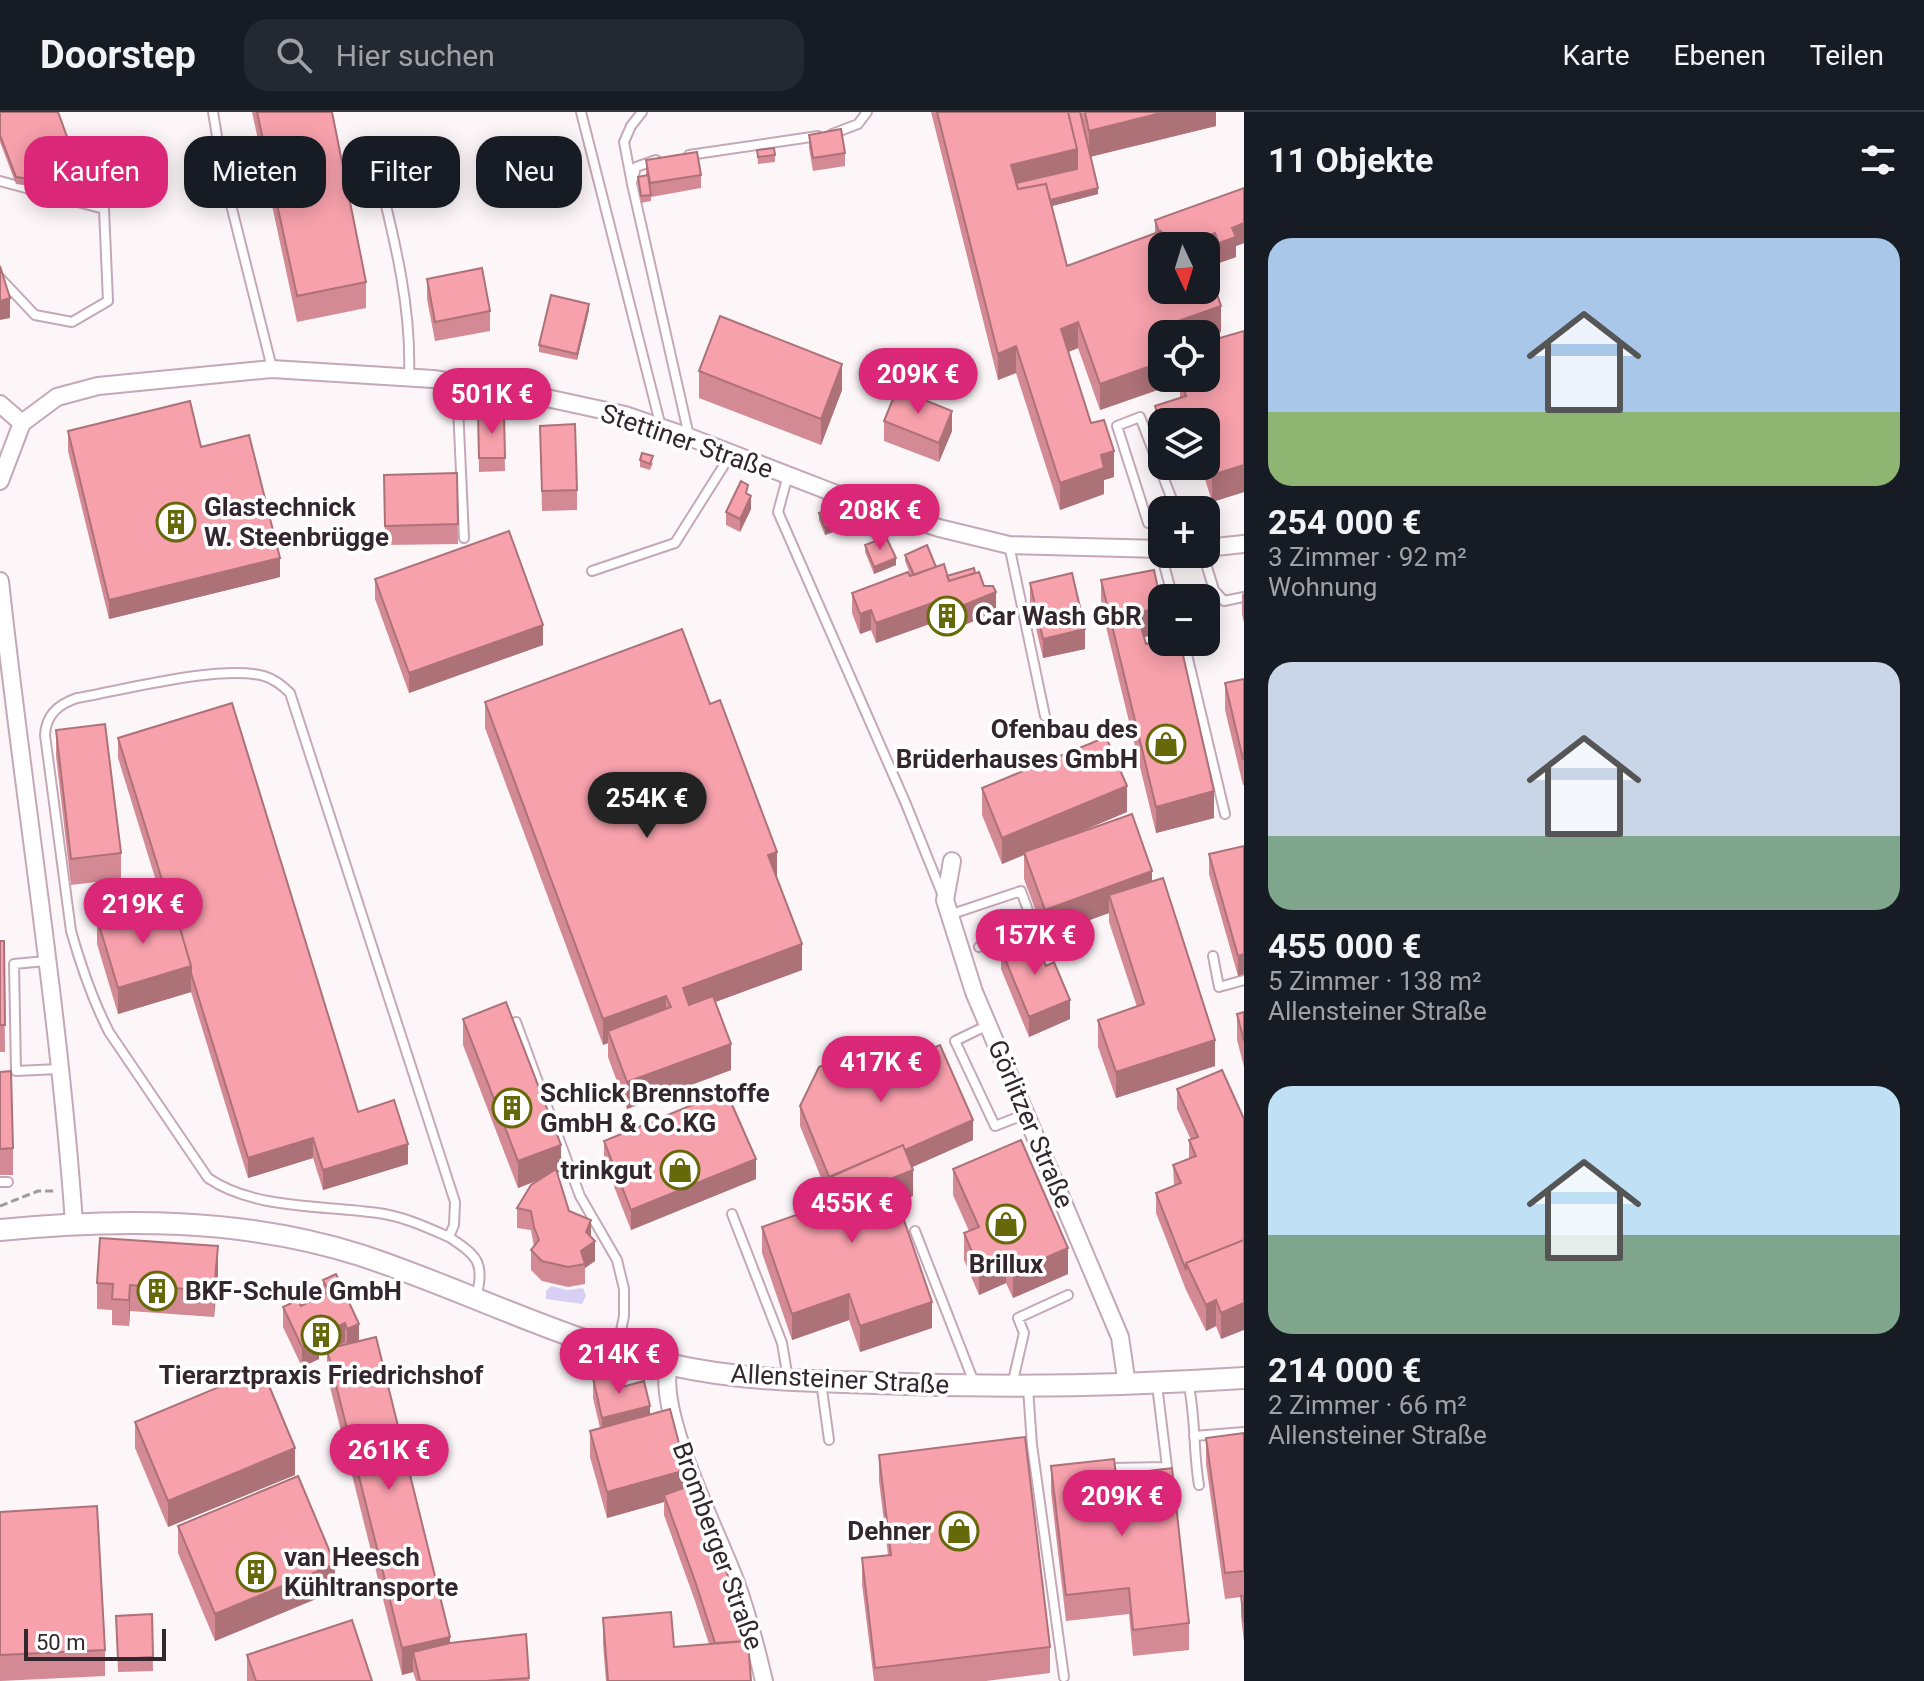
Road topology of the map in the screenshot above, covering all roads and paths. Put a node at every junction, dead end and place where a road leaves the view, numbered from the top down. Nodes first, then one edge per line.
1 (213, 112) edge
2 (581, 112) edge
3 (642, 112) edge
4 (867, 112) edge
5 (674, 157) edge
6 (659, 160) edge
7 (0, 181) edge
8 (632, 184) junction
9 (386, 208) edge
10 (0, 278) edge
11 (272, 369) junction
12 (409, 378) junction
13 (457, 384) junction
14 (0, 404) edge
15 (22, 423) junction
16 (661, 427) junction
17 (689, 437) junction
18 (732, 453) junction
19 (788, 475) junction
20 (0, 481) edge
21 (1171, 496) edge
22 (1148, 523) dead end
23 (464, 538) dead end
24 (1244, 544) edge
25 (1009, 545) junction
26 (1220, 547) edge
27 (1148, 549) edge
28 (1207, 568) edge
29 (592, 571) dead end
30 (0, 581) edge
31 (1244, 597) edge
32 (4, 649) edge
33 (1187, 656) edge
34 (7, 711) edge
35 (1045, 716) dead end
36 (1225, 814) dead end
37 (952, 861) dead end
38 (947, 908) junction
39 (979, 947) dead end
40 (1213, 956) dead end
41 (46, 961) junction
42 (1244, 980) edge
43 (516, 1022) edge
44 (988, 1025) junction
45 (58, 1069) junction
46 (1027, 1114) junction
47 (71, 1190) junction
48 (0, 1206) edge
49 (732, 1214) dead end
50 (74, 1223) junction
51 (0, 1230) edge
52 (915, 1231) dead end
53 (449, 1237) junction
54 (1068, 1295) dead end
55 (476, 1298) junction
56 (617, 1350) junction
57 (669, 1365) junction
58 (1244, 1378) edge
59 (789, 1380) junction
60 (821, 1382) junction
61 (1188, 1382) junction
62 (1157, 1384) junction
63 (1127, 1385) junction
64 (975, 1386) junction
65 (1020, 1387) junction
66 (1244, 1432) edge
67 (1194, 1436) junction
68 (829, 1440) dead end
69 (1110, 1468) edge
70 (1199, 1485) dead end
71 (1064, 1677) dead end
72 (764, 1681) edge

1 - 11 lane
2 - 16 lane
3 - 8 lane
4 - 5 lane
6 - 8 lane
7 - 10 lane
8 - 17 lane
9 - 12 lane
11 - 12 street, Stettiner Straße
11 - 15 street, Stettiner Straße
12 - 13 street, Stettiner Straße
13 - 16 street, Stettiner Straße
13 - 23 lane
14 - 15 street
15 - 20 street
16 - 17 street, Stettiner Straße
17 - 18 street, Stettiner Straße
18 - 19 street, Stettiner Straße
18 - 29 lane
19 - 25 street, Stettiner Straße
19 - 38 lane
21 - 22 lane
24 - 26 street
25 - 27 street, Stettiner Straße
25 - 35 lane
28 - 31 lane
30 - 32 street
32 - 34 street
33 - 36 lane
34 - 41 street
37 - 38 street, Görlitzer Straße
38 - 39 lane
38 - 44 street, Görlitzer Straße
40 - 42 lane
41 - 45 street
41 - 45 lane
43 - 56 lane
44 - 46 street, Görlitzer Straße
44 - 46 lane
45 - 47 street
46 - 63 street, Görlitzer Straße
47 - 48 path
47 - 50 street
49 - 59 lane
50 - 51 street, Allensteiner Straße
50 - 55 street, Allensteiner Straße
52 - 64 lane
53 - 53 lane
53 - 55 lane
54 - 65 lane
55 - 56 street, Allensteiner Straße
56 - 57 street, Allensteiner Straße
57 - 59 street, Allensteiner Straße
57 - 72 street, Bromberger Straße
58 - 61 street, Allensteiner Straße
59 - 60 street, Allensteiner Straße
60 - 64 street, Allensteiner Straße
60 - 68 lane
61 - 62 street, Allensteiner Straße
61 - 67 lane
62 - 63 street, Allensteiner Straße
62 - 69 lane
63 - 65 street, Allensteiner Straße
64 - 65 street, Allensteiner Straße
65 - 71 lane
66 - 67 lane
67 - 70 lane

